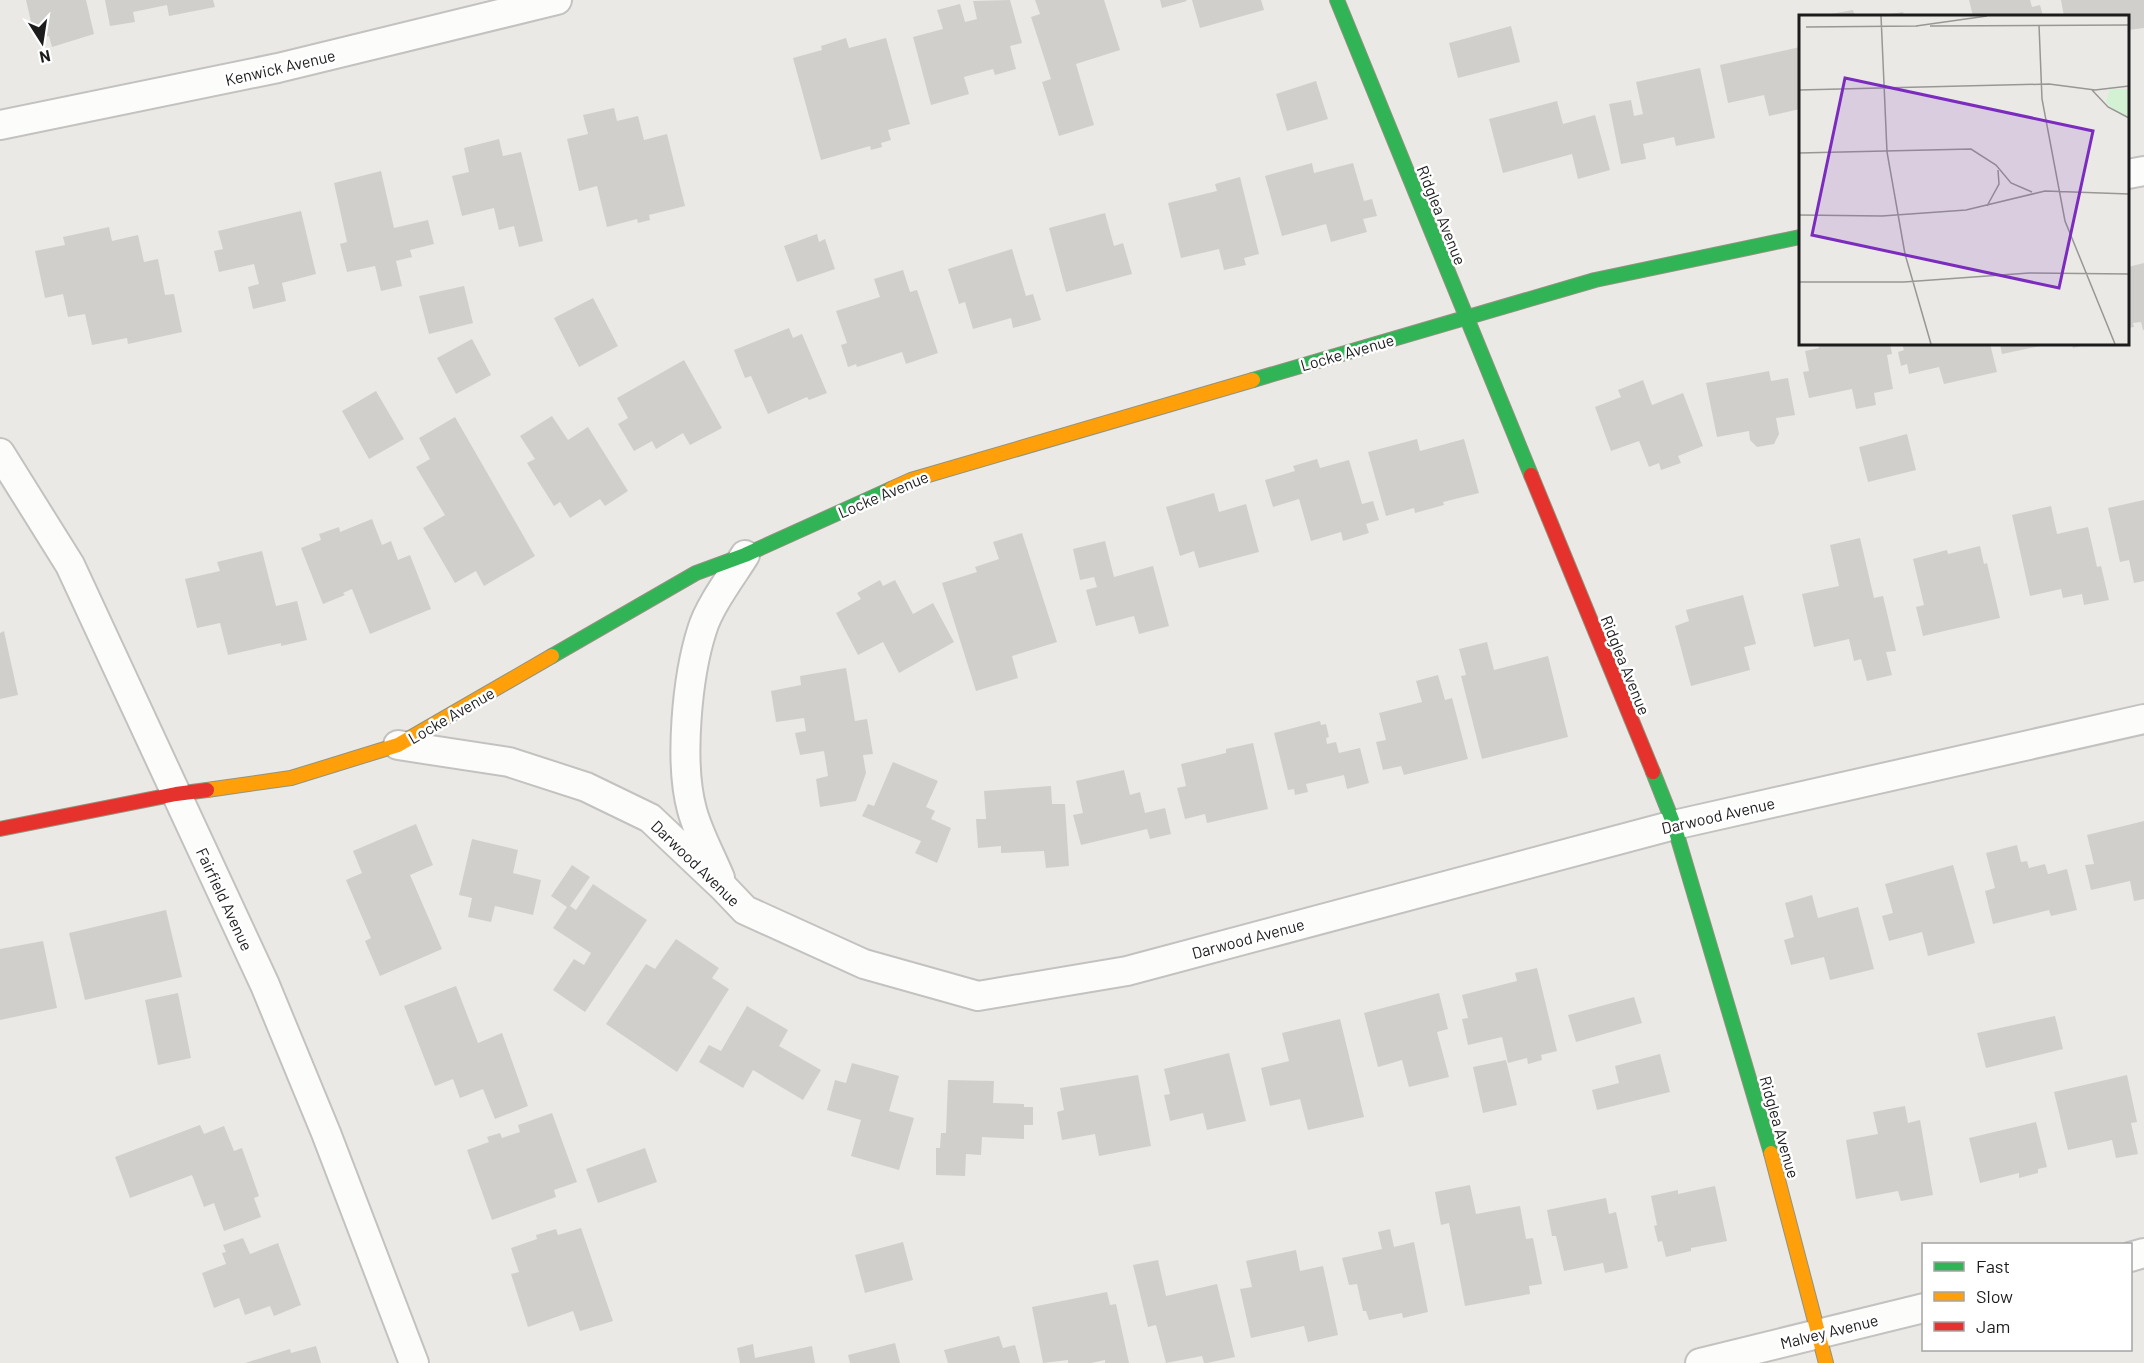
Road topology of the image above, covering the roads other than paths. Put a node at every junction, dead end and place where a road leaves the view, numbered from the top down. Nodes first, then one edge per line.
1 (557, 0) edge
2 (1336, 0) edge
3 (0, 125) edge
4 (2144, 171) edge
5 (2129, 174) edge
6 (1799, 237) edge
7 (1466, 318) junction
8 (0, 453) edge
9 (745, 555) junction
10 (2144, 718) edge
11 (398, 745) junction
12 (176, 794) junction
13 (1674, 825) junction
14 (0, 829) edge
15 (724, 888) junction
16 (1922, 1308) edge
17 (1820, 1334) junction
18 (414, 1363) edge
19 (1700, 1363) edge
20 (1826, 1363) edge

1 - 3 street, Kenwick Avenue
2 - 7 street, Ridglea Avenue
4 - 5 street
6 - 7 street, Locke Avenue
7 - 9 street, Locke Avenue
7 - 13 street, Ridglea Avenue
8 - 12 street, Fairfield Avenue
9 - 11 street, Locke Avenue
9 - 15 street
10 - 13 street, Darwood Avenue
11 - 12 street, Locke Avenue
11 - 15 street, Darwood Avenue
12 - 14 street, Locke Avenue
12 - 18 street, Fairfield Avenue
13 - 15 street, Darwood Avenue
13 - 17 street, Ridglea Avenue
16 - 17 street, Malvey Avenue
17 - 19 street, Malvey Avenue
17 - 20 street, Ridglea Avenue

